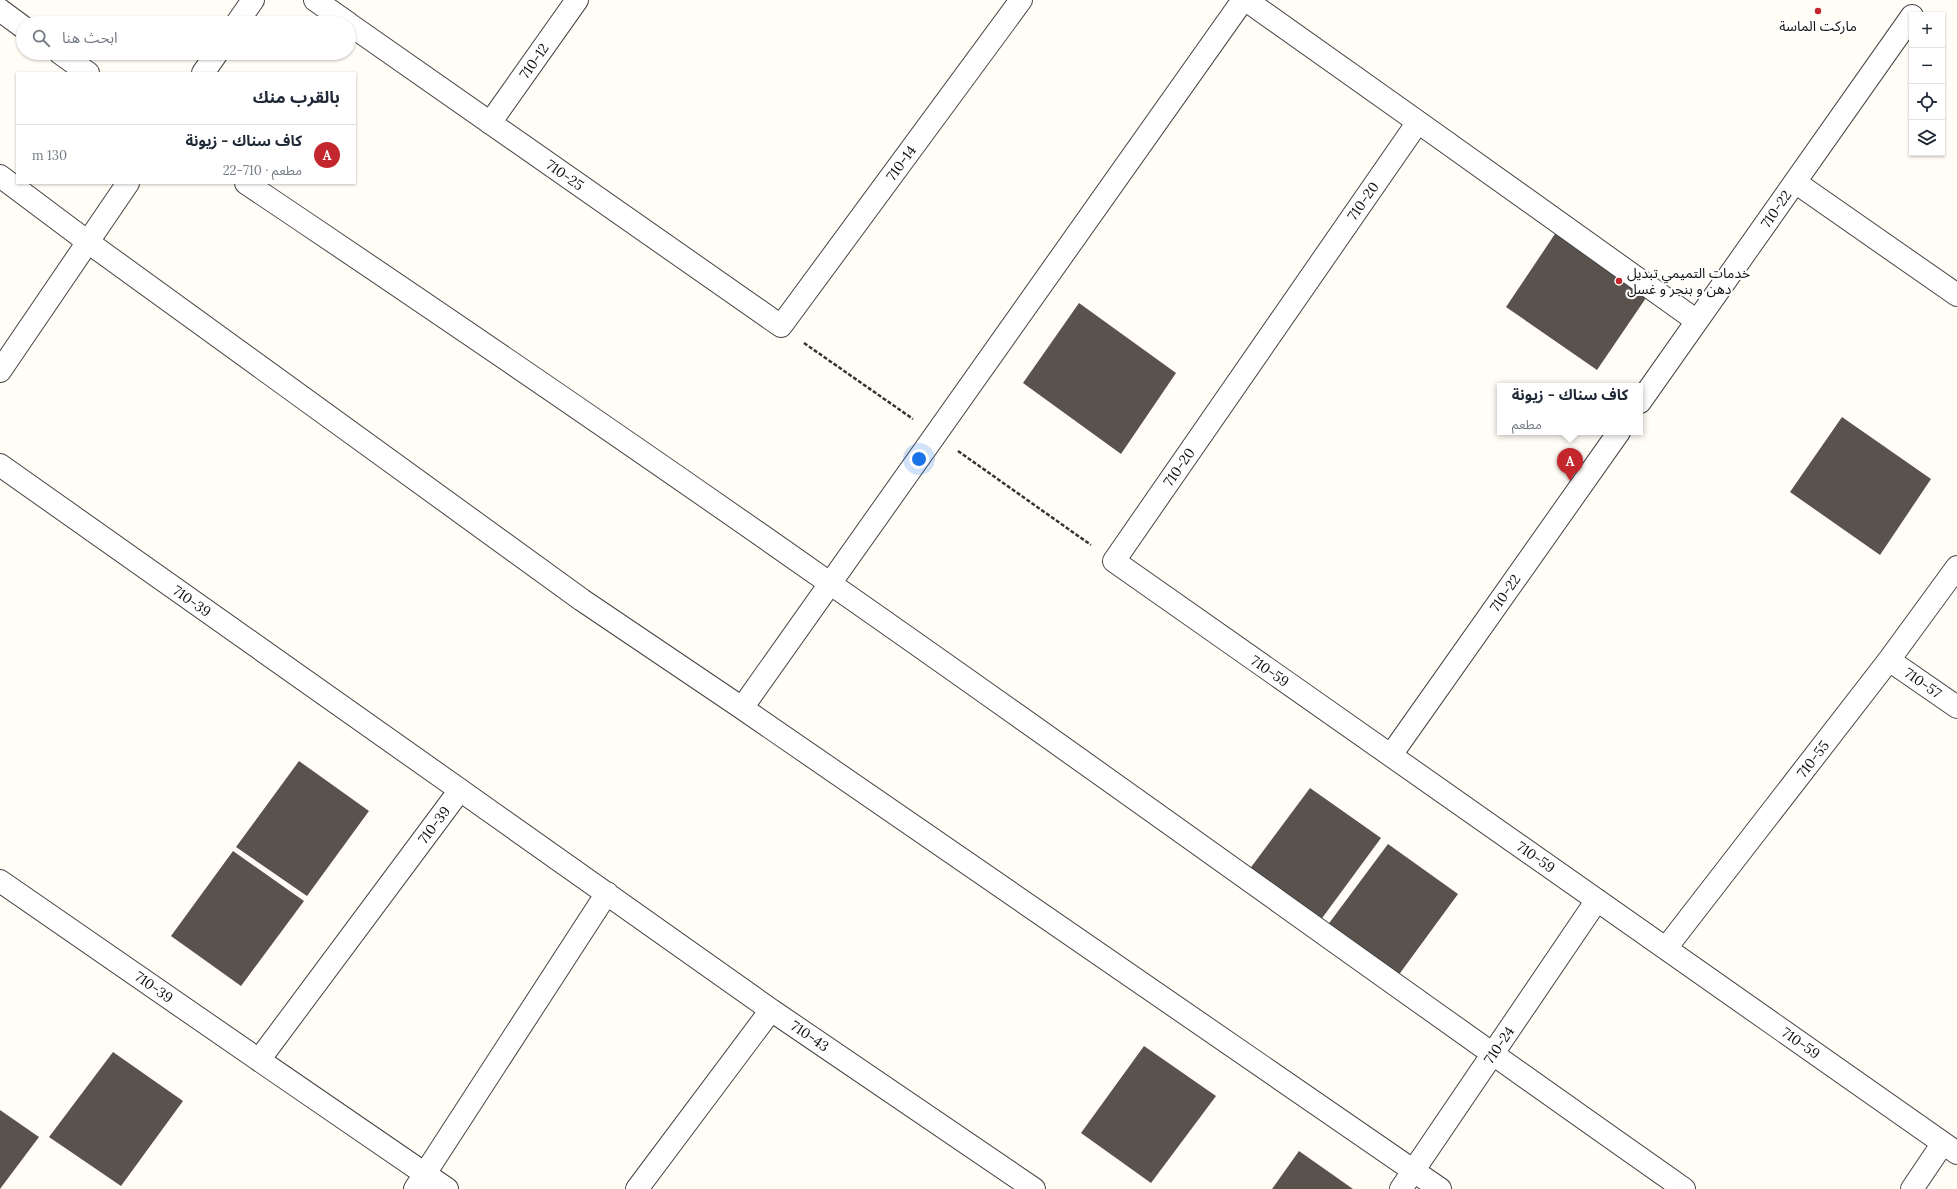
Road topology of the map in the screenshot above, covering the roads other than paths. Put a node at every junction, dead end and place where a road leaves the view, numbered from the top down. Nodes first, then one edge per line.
1 (253, 0) edge
2 (316, 0) edge
3 (577, 0) edge
4 (1021, 0) edge
5 (1242, 0) edge
6 (1246, 0) edge
7 (1923, 0) edge
8 (0, 10) edge
9 (1914, 12) edge
10 (242, 16) edge
11 (339, 16) edge
12 (1909, 19) edge
13 (16, 22) edge
14 (356, 28) edge
15 (70, 60) edge
16 (212, 60) edge
17 (87, 72) edge
18 (204, 72) edge
19 (1418, 122) junction
20 (490, 123) junction
21 (0, 176) edge
22 (1795, 182) junction
23 (127, 184) edge
24 (247, 184) edge
25 (88, 242) junction
26 (1957, 295) edge
27 (1697, 321) junction
28 (781, 326) joint
29 (0, 372) edge
30 (1643, 398) edge
31 (1616, 435) edge
32 (0, 464) edge
33 (1114, 561) joint
34 (1957, 567) edge
35 (831, 584) junction
36 (1889, 660) junction
37 (1957, 707) edge
38 (742, 708) junction
39 (1391, 755) junction
40 (460, 790) junction
41 (0, 881) edge
42 (607, 894) junction
43 (1597, 900) junction
44 (1666, 948) junction
45 (771, 1010) junction
46 (1492, 1055) junction
47 (259, 1060) junction
48 (1950, 1148) edge
49 (1413, 1170) junction
50 (419, 1181) edge
51 (446, 1189) edge
52 (637, 1189) edge
53 (1034, 1189) edge
54 (1401, 1189) edge
55 (1440, 1189) edge
56 (1684, 1189) edge
57 (1912, 1189) edge

1 - 10 street
2 - 11 street, 710-25
3 - 20 street, 710-12
4 - 28 street, 710-14
5 - 35 street
6 - 19 street
7 - 9 street, 710-22
8 - 13 street
12 - 22 street, 710-22
14 - 20 street, 710-25
15 - 17 street
16 - 18 street
19 - 27 street
19 - 33 street, 710-20
20 - 28 street, 710-25
21 - 25 street
22 - 26 street
22 - 27 street, 710-22
23 - 25 street
24 - 35 street
25 - 29 street
25 - 38 street
27 - 30 street, 710-22
31 - 39 street, 710-22
32 - 40 street, 710-39
33 - 39 street, 710-59
34 - 36 street, 710-55
35 - 38 street
35 - 46 street
36 - 37 street, 710-57
36 - 44 street, 710-55
38 - 49 street
39 - 43 street, 710-59
40 - 42 street, 710-43
40 - 47 street, 710-39
41 - 47 street, 710-39
42 - 45 street, 710-43
42 - 50 street
43 - 44 street, 710-59
43 - 46 street, 710-24
44 - 48 street, 710-59
45 - 52 street
45 - 53 street, 710-43
46 - 49 street, 710-24
46 - 56 street
47 - 50 street
48 - 57 street
49 - 54 street, 710-24
49 - 55 street
50 - 51 street

